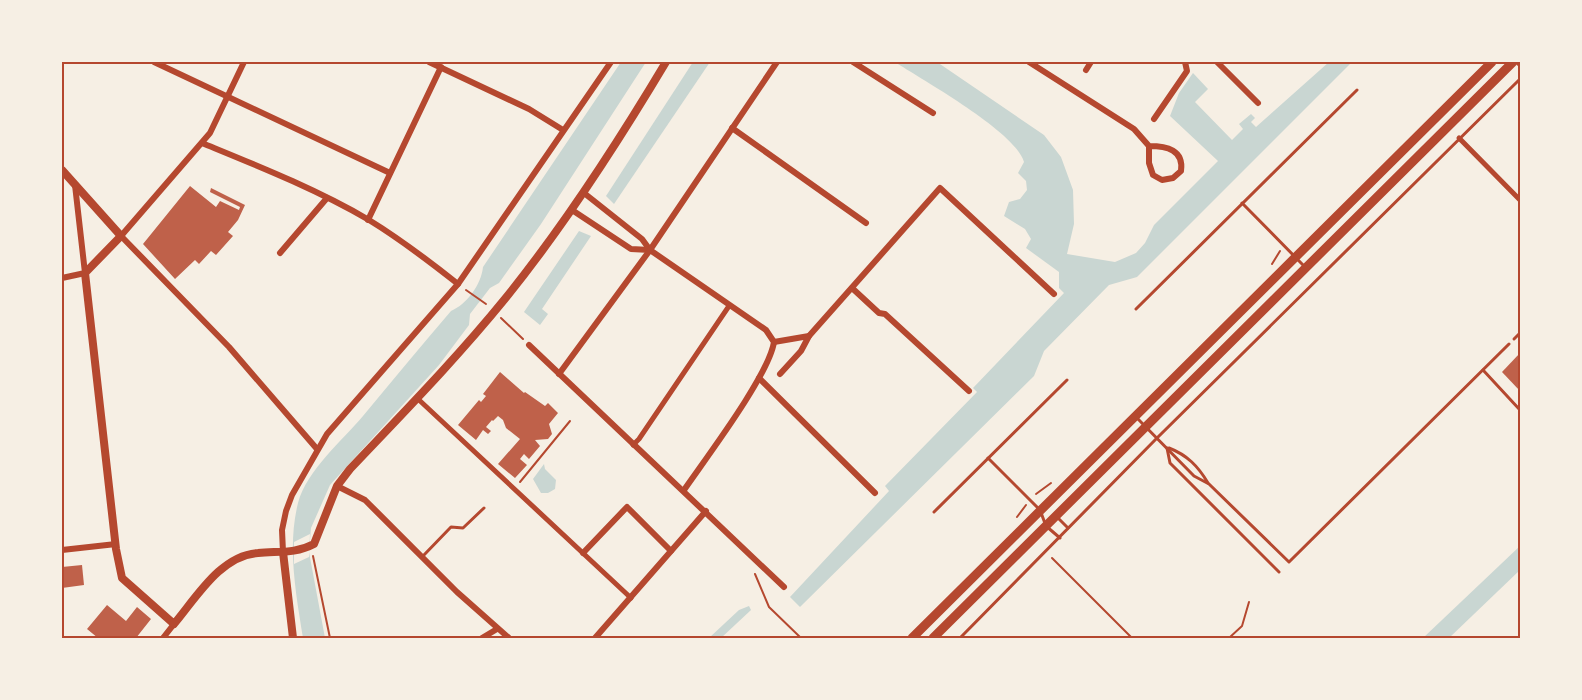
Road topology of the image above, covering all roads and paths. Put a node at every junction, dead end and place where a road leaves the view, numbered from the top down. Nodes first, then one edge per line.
1 (154, 62) edge
2 (243, 62) edge
3 (429, 62) edge
4 (611, 62) edge
5 (666, 62) edge
6 (777, 62) edge
7 (853, 62) edge
8 (1029, 62) edge
9 (1091, 62) edge
10 (1185, 62) edge
11 (1217, 62) edge
12 (1492, 62) edge
13 (1513, 62) edge
14 (441, 67) junction
15 (1086, 70) dead end
16 (1521, 79) edge
17 (1357, 90) dead end
18 (226, 97) junction
19 (1258, 104) dead end
20 (933, 113) dead end
21 (1154, 119) dead end
22 (732, 128) junction
23 (563, 130) junction
24 (1459, 138) junction
25 (202, 144) junction
26 (1149, 146) junction
27 (62, 170) edge
28 (390, 173) junction
29 (75, 185) junction
30 (584, 193) junction
31 (327, 198) junction
32 (1521, 200) edge
33 (1242, 203) junction
34 (572, 210) junction
35 (368, 220) junction
36 (866, 223) dead end
37 (121, 236) junction
38 (650, 250) junction
39 (280, 252) dead end
40 (1296, 257) junction
41 (1305, 268) junction
42 (85, 273) junction
43 (62, 278) edge
44 (458, 284) junction
45 (852, 288) junction
46 (471, 292) dead end
47 (1054, 294) dead end
48 (482, 301) dead end
49 (729, 306) junction
50 (1136, 309) dead end
51 (494, 311) junction
52 (1521, 333) edge
53 (520, 336) dead end
54 (809, 336) junction
55 (1514, 339) dead end
56 (774, 342) junction
57 (1509, 344) dead end
58 (529, 345) dead end
59 (1482, 370) junction
60 (559, 374) junction
61 (780, 375) dead end
62 (759, 378) junction
63 (1067, 380) dead end
64 (969, 391) dead end
65 (418, 399) junction
66 (1521, 410) edge
67 (1135, 416) junction
68 (570, 421) dead end
69 (1147, 427) junction
70 (1157, 438) junction
71 (633, 445) junction
72 (1166, 447) junction
73 (317, 449) junction
74 (988, 458) junction
75 (1209, 484) junction
76 (337, 486) junction
77 (515, 489) junction
78 (684, 490) junction
79 (876, 493) dead end
80 (484, 508) dead end
81 (1040, 510) junction
82 (706, 511) junction
83 (934, 512) dead end
84 (1056, 516) junction
85 (1046, 526) junction
86 (1069, 529) junction
87 (1060, 538) junction
88 (116, 544) junction
89 (310, 546) junction
90 (62, 550) edge
91 (671, 551) junction
92 (283, 552) junction
93 (1046, 552) junction
94 (582, 553) junction
95 (423, 556) junction
96 (752, 566) dead end
97 (1279, 572) dead end
98 (784, 587) dead end
99 (631, 598) junction
100 (1249, 602) dead end
101 (174, 624) junction
102 (497, 628) junction
103 (162, 639) edge
104 (293, 639) edge
105 (330, 639) edge
106 (483, 639) edge
107 (508, 639) edge
108 (595, 639) edge
109 (801, 639) edge
110 (912, 639) edge
111 (933, 639) edge
112 (960, 639) edge
113 (1132, 639) edge
114 (1229, 639) edge

1 - 18 street
2 - 18 street
3 - 14 street
4 - 23 street
5 - 30 street
6 - 22 street
7 - 20 street
8 - 26 street
9 - 15 street
10 - 21 street
11 - 19 street
12 - 40 main road
13 - 41 main road
14 - 23 street
14 - 28 street
16 - 24 lane
17 - 33 lane
18 - 25 street
18 - 28 street
22 - 36 street
22 - 38 street
23 - 44 street
24 - 32 street
24 - 70 lane
25 - 31 street
25 - 37 street
26 - 26 street
27 - 29 street
28 - 35 street
29 - 37 street
29 - 42 street
30 - 34 street
30 - 38 street
31 - 35 street
31 - 39 street
33 - 40 lane
33 - 50 lane
34 - 38 street
34 - 51 street
35 - 44 street
37 - 42 street
37 - 73 street
38 - 49 street
38 - 60 street
40 - 41 lane
40 - 67 main road
41 - 69 main road
42 - 43 street
42 - 88 street
44 - 73 street
45 - 47 street
45 - 54 street
45 - 64 street
46 - 48 path
49 - 56 street
49 - 71 street
51 - 53 path
51 - 65 street
52 - 55 lane
54 - 56 street
54 - 61 street
56 - 62 street
57 - 59 lane
58 - 60 street
59 - 66 lane
59 - 75 lane
60 - 71 street
62 - 78 street
62 - 79 street
63 - 74 lane
65 - 76 street
65 - 77 street
67 - 69 lane
67 - 81 main road
68 - 77 path
69 - 70 lane
69 - 84 main road
70 - 72 lane
70 - 86 lane
71 - 78 street
72 - 75 lane
72 - 75 lane
72 - 97 lane
73 - 92 street
74 - 81 lane
74 - 83 lane
76 - 89 street
76 - 95 street
77 - 94 street
78 - 82 street
80 - 95 lane
81 - 84 lane
81 - 85 lane
81 - 110 main road
82 - 91 street
82 - 98 street
84 - 85 main road
84 - 86 lane
85 - 87 lane
85 - 111 main road
86 - 87 lane
87 - 93 lane
88 - 90 street
88 - 101 street
89 - 92 street
89 - 105 path
91 - 94 street
91 - 99 street
92 - 101 street
92 - 104 street
93 - 112 lane
93 - 113 path
94 - 99 street
95 - 102 street
96 - 109 path
99 - 108 street
100 - 114 path
101 - 103 street
102 - 106 street
102 - 107 street

